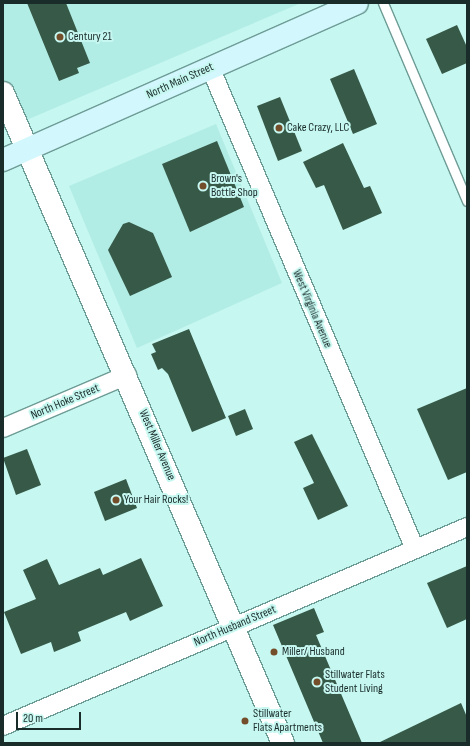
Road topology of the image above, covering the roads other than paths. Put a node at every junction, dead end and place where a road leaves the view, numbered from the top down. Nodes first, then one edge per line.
1 (357, 3) edge
2 (383, 3) edge
3 (210, 67) junction
4 (3, 93) edge
5 (30, 148) junction
6 (3, 160) edge
7 (467, 201) edge
8 (127, 375) junction
9 (3, 428) edge
10 (467, 527) edge
11 (415, 549) junction
12 (234, 627) junction
13 (3, 726) edge
14 (283, 743) edge

1 - 3 main road, North Main Street
2 - 7 lane
3 - 5 main road, North Main Street
3 - 11 street, West Virginia Avenue
4 - 5 street, West Miller Avenue
5 - 6 main road, North Main Street
5 - 8 street, West Miller Avenue
8 - 9 street, North Hoke Street
8 - 12 street, West Miller Avenue
10 - 11 street, North Husband Street
11 - 12 street, North Husband Street
12 - 13 street, North Husband Street
12 - 14 street, West Miller Avenue

